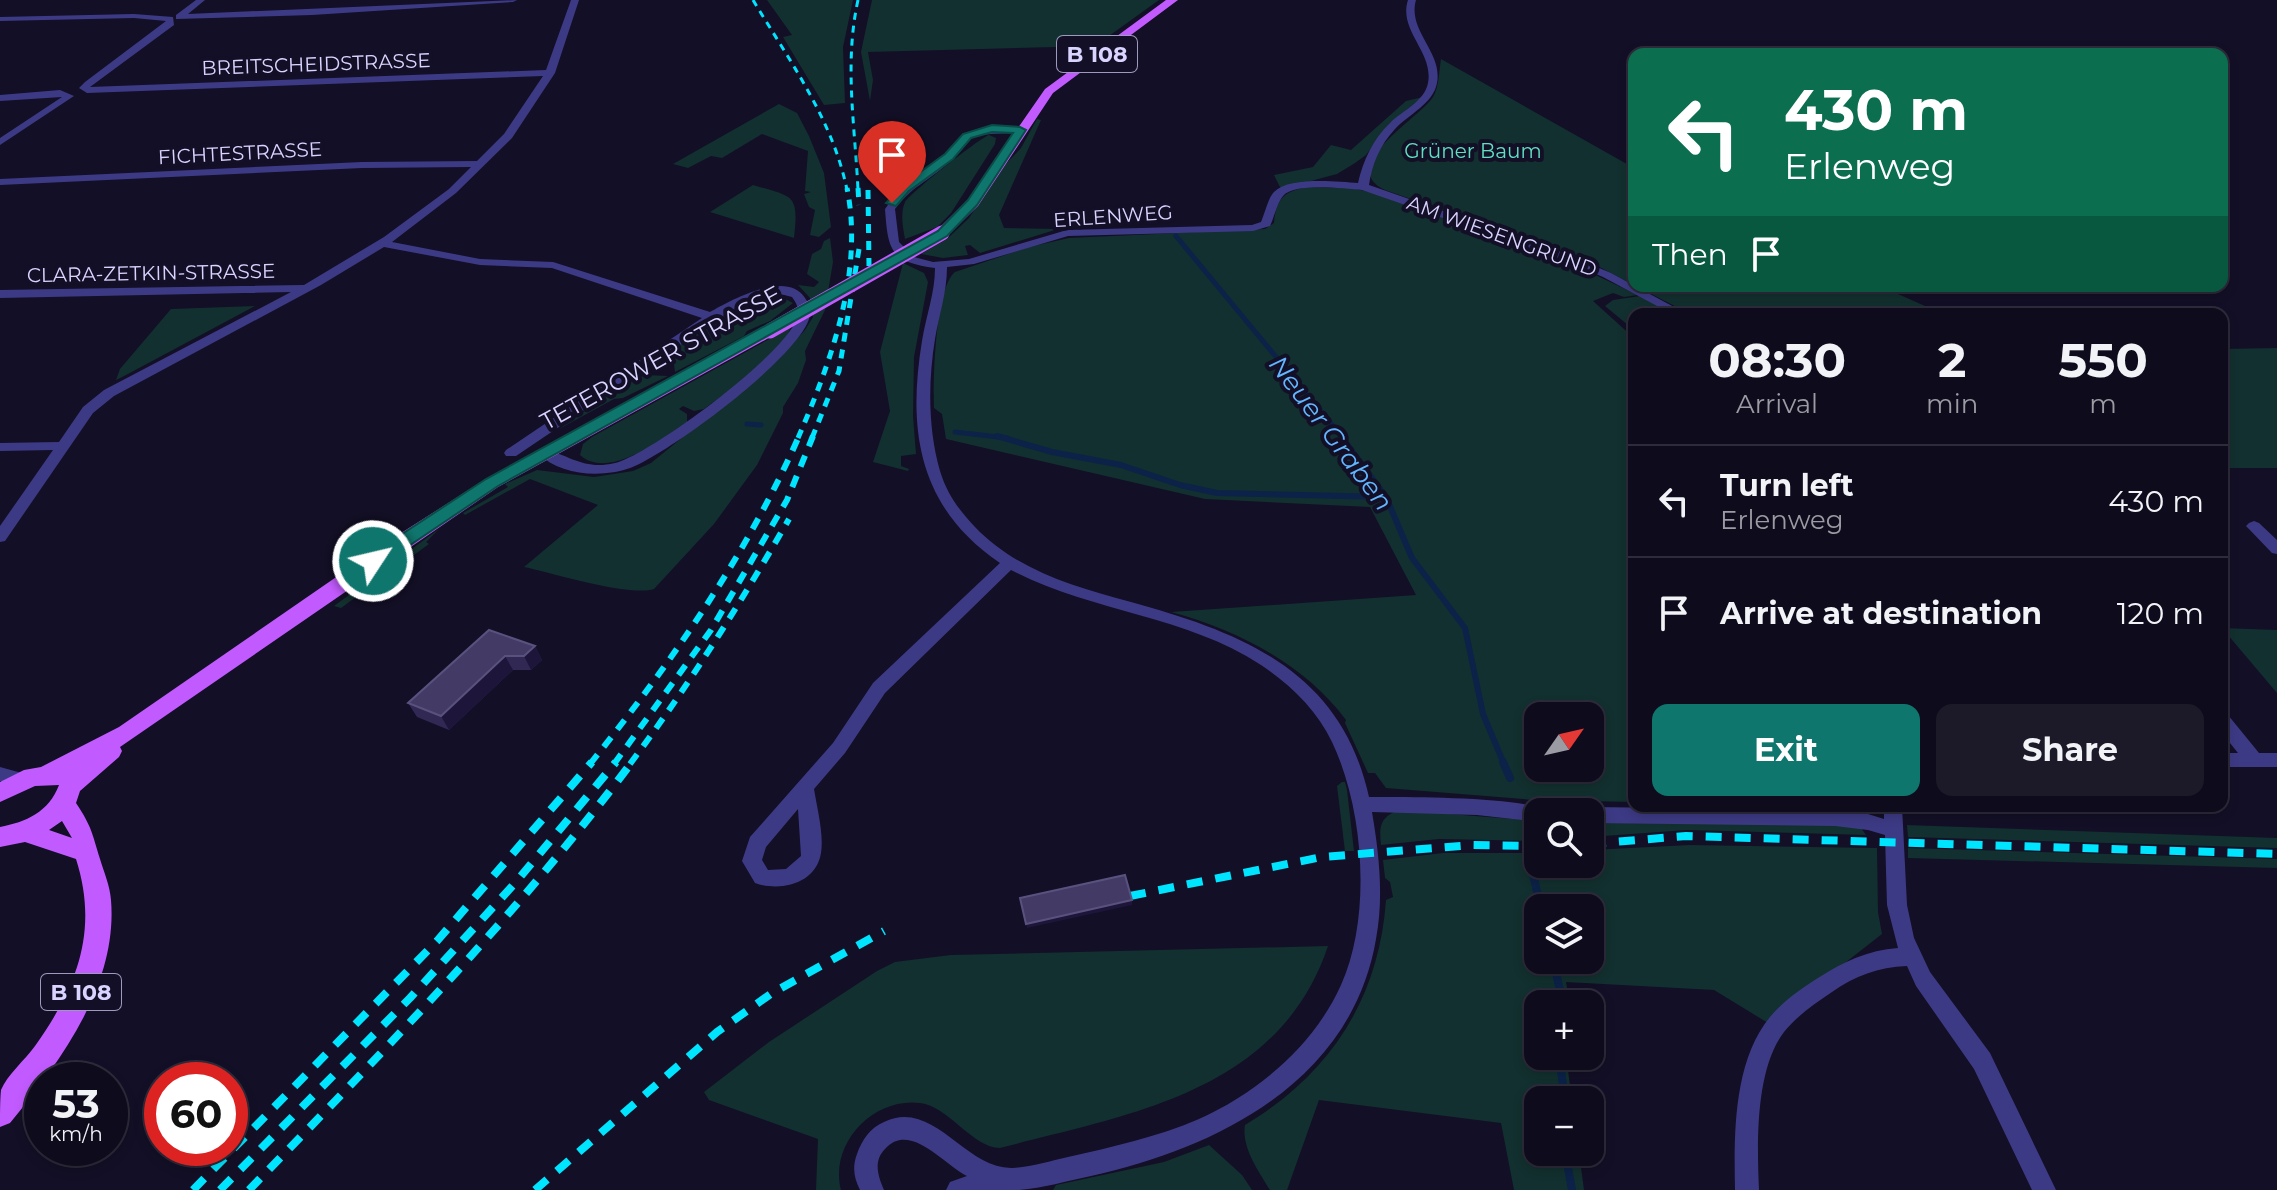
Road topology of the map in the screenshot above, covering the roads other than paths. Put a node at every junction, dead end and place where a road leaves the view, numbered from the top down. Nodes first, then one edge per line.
1 (201, 0) edge
2 (513, 0) edge
3 (575, 0) edge
4 (1173, 0) edge
5 (1412, 0) edge
6 (0, 19) edge
7 (549, 73) junction
8 (0, 98) edge
9 (1014, 130) junction
10 (0, 142) edge
11 (482, 164) junction
12 (0, 182) edge
13 (1363, 187) junction
14 (381, 243) junction
15 (941, 265) junction
16 (1628, 287) edge
17 (303, 288) junction
18 (1637, 292) edge
19 (0, 294) edge
20 (1669, 308) edge
21 (712, 317) junction
22 (63, 446) junction
23 (0, 447) edge
24 (511, 453) dead end
25 (545, 453) junction
26 (2254, 526) dead end
27 (0, 537) edge
28 (2277, 549) edge
29 (1010, 563) junction
30 (2228, 728) edge
31 (2228, 760) edge
32 (2254, 760) junction
33 (2277, 760) edge
34 (11, 777) edge
35 (61, 788) junction
36 (805, 789) dead end
37 (0, 793) edge
38 (1362, 804) junction
39 (1524, 812) edge
40 (1893, 812) edge
41 (1604, 815) edge
42 (1893, 830) junction
43 (25, 832) junction
44 (0, 837) edge
45 (85, 851) junction
46 (1912, 957) junction
47 (0, 1113) edge
48 (1008, 1180) junction
49 (872, 1190) edge
50 (958, 1190) edge
51 (1747, 1190) edge
52 (2044, 1190) edge

1 - 2 street
3 - 7 street
4 - 9 main road, TETEROWER STRASSE / B 108
5 - 13 street
6 - 7 street, BREITSCHEIDSTRASSE
7 - 11 street
8 - 10 street
9 - 15 street, ERLENWEG
9 - 25 main road, TETEROWER STRASSE / B 108, bridge
11 - 12 street, FICHTESTRASSE
11 - 14 street
13 - 15 street, ERLENWEG
13 - 16 street, AM WIESENGRUND
14 - 17 street
14 - 21 street
15 - 29 street
17 - 19 street, CLARA-ZETKIN-STRASSE
17 - 22 street
18 - 20 street, AM WIESENGRUND
21 - 24 street, TETEROWER STRASSE
21 - 25 street, TETEROWER STRASSE
22 - 23 street
22 - 27 street
25 - 35 main road, TETEROWER STRASSE / B 108
26 - 28 street
29 - 36 street
29 - 38 street
30 - 32 street
31 - 32 street
32 - 33 street
34 - 35 main road, TETEROWER STRASSE / B 108
34 - 37 main road, TETEROWER STRASSE / B 108
35 - 43 main road, TETEROWER STRASSE / B 108
35 - 45 main road, B 108
38 - 39 street
38 - 48 street
40 - 42 street
41 - 42 street
42 - 46 street
43 - 44 main road, TETEROWER STRASSE / B 108
43 - 45 main road
45 - 47 main road, B 108
46 - 51 street
46 - 52 street
48 - 49 street
48 - 50 street

